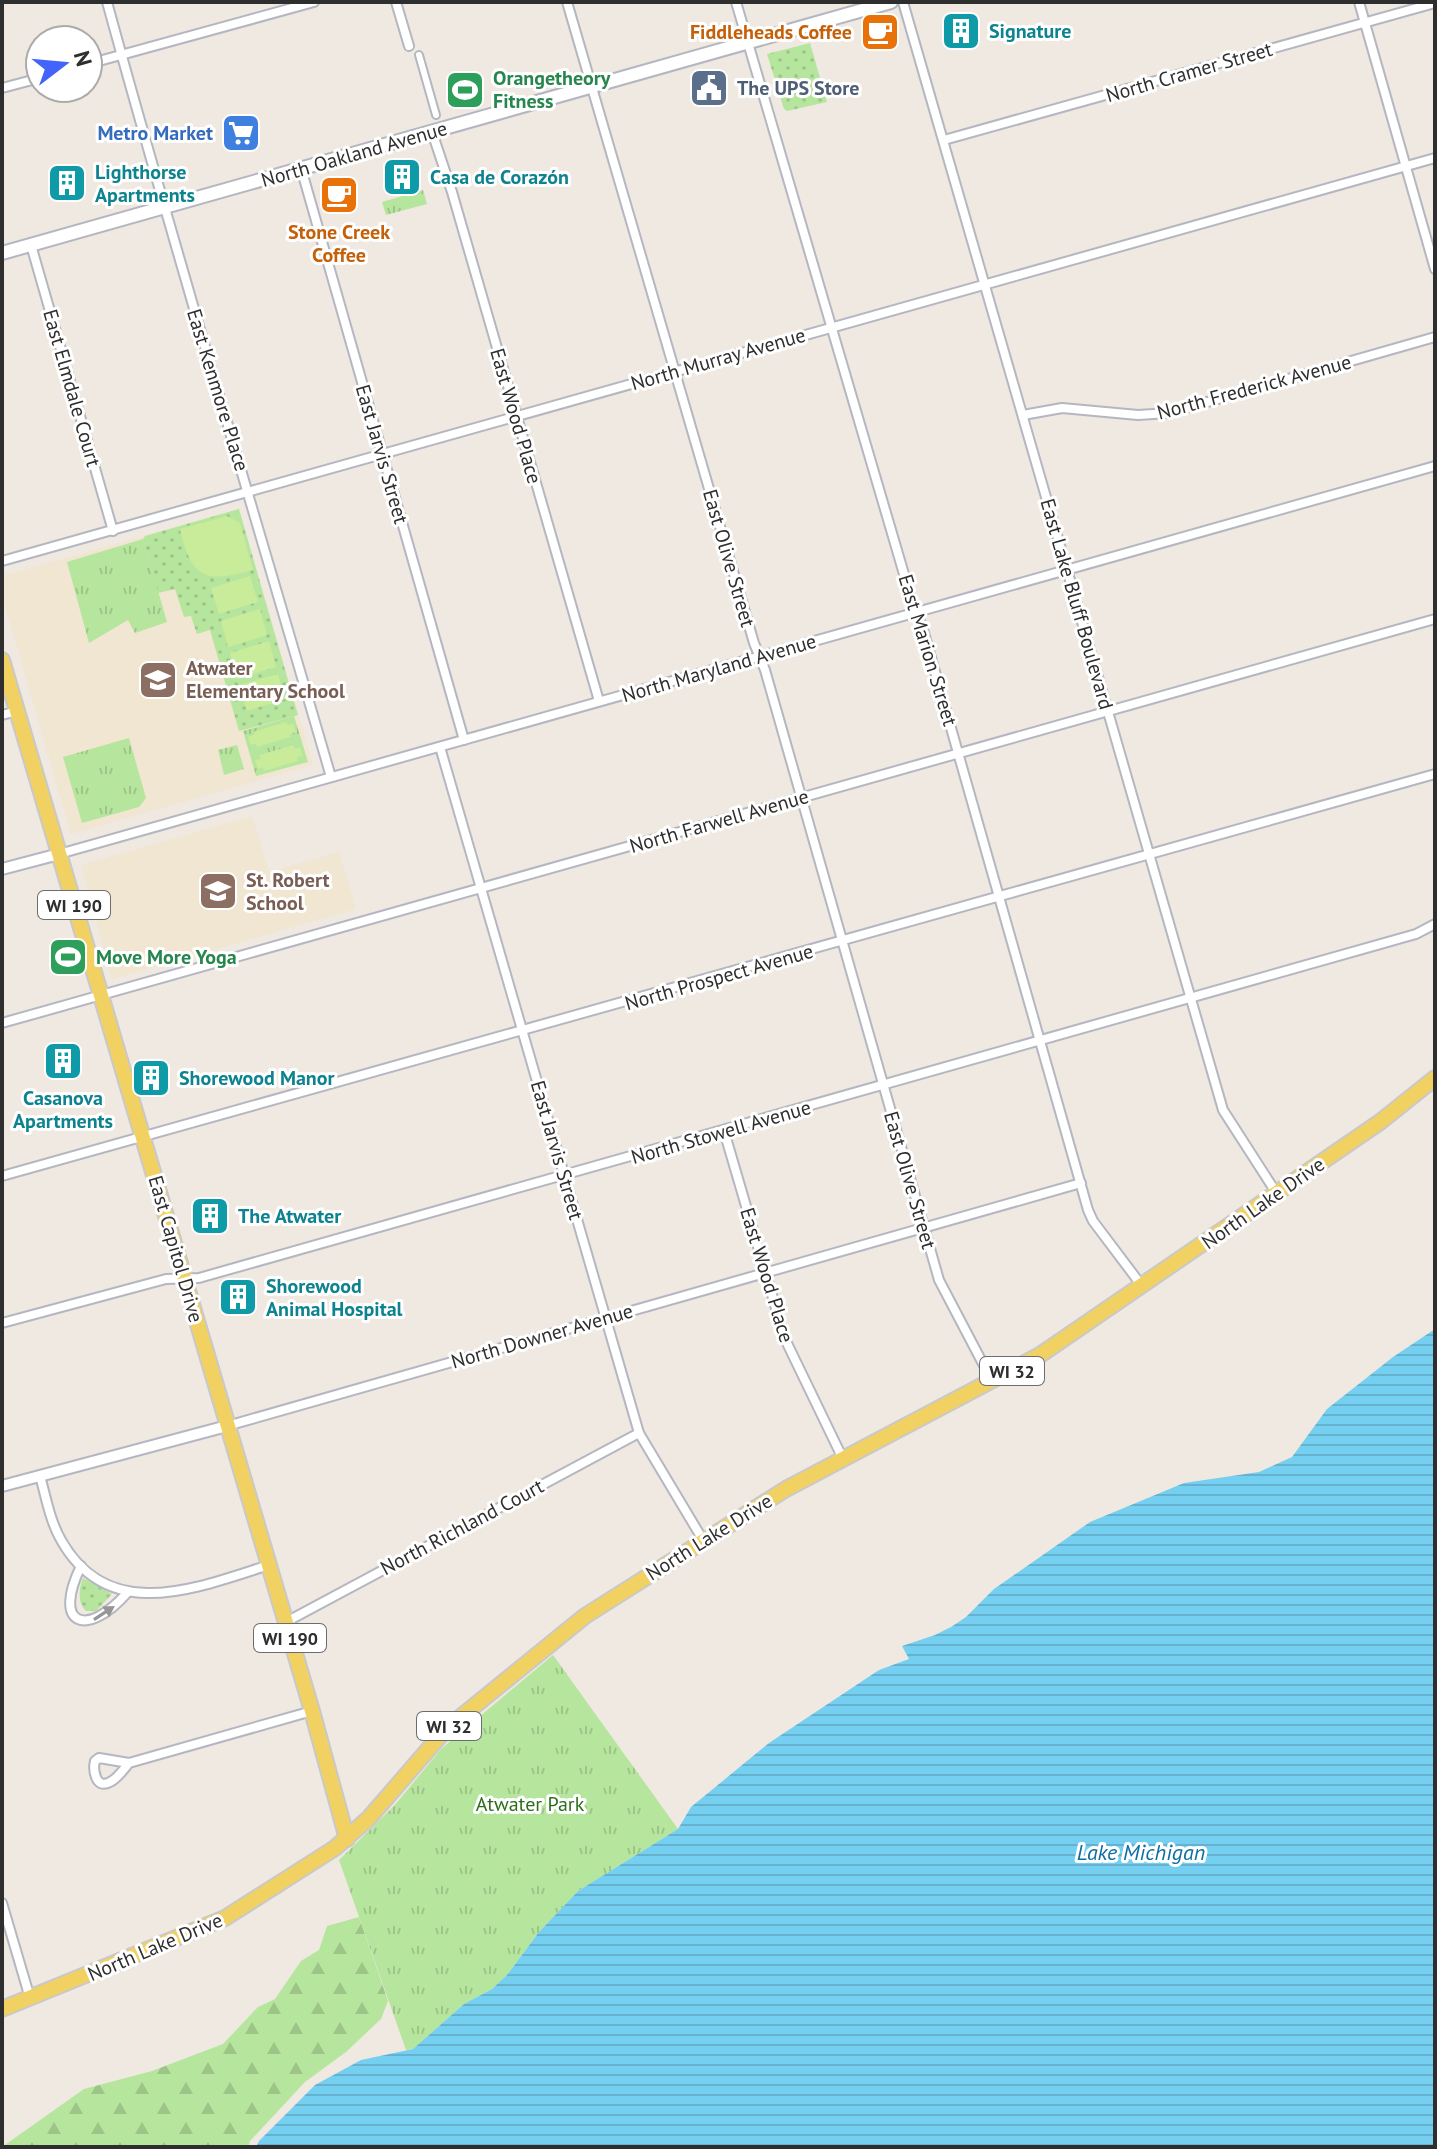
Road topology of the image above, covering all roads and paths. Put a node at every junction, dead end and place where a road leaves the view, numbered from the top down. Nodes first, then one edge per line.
1 (107, 2) edge
2 (314, 2) edge
3 (396, 2) edge
4 (567, 2) edge
5 (736, 2) edge
6 (891, 2) edge
7 (903, 2) edge
8 (1359, 2) edge
9 (1435, 3) edge
10 (1365, 23) junction
11 (748, 43) junction
12 (409, 46) dead end
13 (122, 55) junction
14 (419, 55) dead end
15 (104, 60) edge
16 (24, 82) edge
17 (592, 87) junction
18 (2, 88) edge
19 (436, 115) dead end
20 (432, 132) junction
21 (944, 140) junction
22 (1435, 158) edge
23 (1406, 167) junction
24 (301, 168) junction
25 (164, 208) junction
26 (31, 245) junction
27 (2, 253) edge
28 (1435, 269) edge
29 (985, 285) junction
30 (833, 327) junction
31 (1435, 337) edge
32 (675, 372) junction
33 (1023, 415) junction
34 (516, 416) junction
35 (382, 455) junction
36 (1435, 466) edge
37 (249, 493) junction
38 (113, 531) junction
39 (2, 561) edge
40 (1067, 570) junction
41 (917, 612) junction
42 (1435, 619) edge
43 (760, 657) junction
44 (2, 660) edge
45 (599, 701) junction
46 (10, 713) edge
47 (1108, 713) junction
48 (464, 740) junction
49 (440, 747) junction
50 (959, 753) junction
51 (1435, 774) edge
52 (331, 777) junction
53 (801, 798) junction
54 (59, 854) junction
55 (1150, 856) junction
56 (2, 869) edge
57 (481, 889) junction
58 (1000, 897) junction
59 (1435, 924) edge
60 (842, 942) junction
61 (101, 996) junction
62 (1191, 998) junction
63 (2, 1023) edge
64 (523, 1032) junction
65 (1041, 1041) junction
66 (1435, 1078) edge
67 (883, 1085) junction
68 (724, 1131) junction
69 (143, 1138) junction
70 (564, 1175) junction
71 (2, 1176) edge
72 (1081, 1183) junction
73 (1277, 1194) junction
74 (924, 1227) junction
75 (765, 1273) junction
76 (184, 1277) junction
77 (1142, 1286) junction
78 (605, 1318) junction
79 (2, 1323) edge
80 (992, 1381) junction
81 (227, 1426) junction
82 (639, 1433) junction
83 (843, 1459) junction
84 (40, 1476) junction
85 (2, 1486) edge
86 (703, 1540) junction
87 (269, 1565) junction
88 (81, 1566) junction
89 (127, 1593) junction
90 (286, 1622) junction
91 (312, 1711) junction
92 (129, 1763) dead end
93 (347, 1839) junction
94 (2, 1903) edge
95 (30, 1998) junction
96 (2, 2009) edge

1 - 13 street, East Kenmore Place
2 - 13 street
3 - 12 street
4 - 17 street, East Olive Street
5 - 11 street, East Marion Street
6 - 11 main road, North Oakland Avenue
7 - 21 street, East Lake Bluff Boulevard
8 - 10 street
9 - 10 street, North Cramer Street
10 - 21 street, North Cramer Street
10 - 23 street
11 - 17 main road, North Oakland Avenue
11 - 30 street, East Marion Street
13 - 15 street
13 - 25 street, East Kenmore Place
14 - 19 street
16 - 18 street
17 - 20 main road, North Oakland Avenue
17 - 32 street, East Olive Street
20 - 24 main road, North Oakland Avenue
20 - 34 street, East Wood Place
21 - 29 street, East Lake Bluff Boulevard
22 - 23 street, North Murray Avenue
23 - 28 street
23 - 29 street, North Murray Avenue
24 - 25 main road, North Oakland Avenue
24 - 35 street, East Jarvis Street
25 - 26 main road, North Oakland Avenue
25 - 37 street, East Kenmore Place
26 - 27 main road, North Oakland Avenue
26 - 38 street, East Elmdale Court
29 - 30 street, North Murray Avenue
29 - 33 street, East Lake Bluff Boulevard
30 - 32 street, North Murray Avenue
30 - 41 street, East Marion Street
31 - 33 street, North Frederick Avenue
32 - 34 street, North Murray Avenue
32 - 43 street, East Olive Street
33 - 40 street, East Lake Bluff Boulevard
34 - 35 street, North Murray Avenue
34 - 45 street, East Wood Place
35 - 37 street, North Murray Avenue
35 - 48 street, East Jarvis Street
36 - 40 street, North Maryland Avenue
37 - 38 street, North Murray Avenue
37 - 52 street, East Kenmore Place
38 - 39 street, North Murray Avenue
40 - 41 street, North Maryland Avenue
40 - 47 street, East Lake Bluff Boulevard
41 - 43 street, North Maryland Avenue
41 - 50 street, East Marion Street
42 - 47 street, North Farwell Avenue
43 - 45 street, North Maryland Avenue
43 - 53 street, East Olive Street
44 - 46 main road, East Capitol Drive / WI 190
45 - 48 street, North Maryland Avenue
46 - 54 main road, East Capitol Drive / WI 190
47 - 50 street, North Farwell Avenue
47 - 55 street, East Lake Bluff Boulevard
48 - 49 street, North Maryland Avenue
49 - 52 street, North Maryland Avenue
49 - 57 street, East Jarvis Street
50 - 53 street, North Farwell Avenue
50 - 58 street, East Marion Street
51 - 55 street, North Prospect Avenue
52 - 54 street, North Maryland Avenue
53 - 57 street, North Farwell Avenue
53 - 60 street, East Olive Street
54 - 56 street, North Maryland Avenue
54 - 61 main road, East Capitol Drive / WI 190
55 - 58 street, North Prospect Avenue
55 - 62 street, East Lake Bluff Boulevard
57 - 61 street, North Farwell Avenue
57 - 64 street, East Jarvis Street
58 - 60 street, North Prospect Avenue
58 - 65 street, East Marion Street
59 - 62 street, North Stowell Avenue
60 - 64 street, North Prospect Avenue
60 - 67 street, East Olive Street
61 - 63 street, North Farwell Avenue
61 - 69 main road, East Capitol Drive / WI 190
62 - 65 street, North Stowell Avenue
62 - 73 street, East Lake Bluff Boulevard
64 - 69 street, North Prospect Avenue
64 - 70 street, East Jarvis Street
65 - 67 street, North Stowell Avenue
65 - 72 street, East Marion Street
66 - 73 main road, North Lake Drive / WI 32
67 - 68 street, North Stowell Avenue
67 - 74 street, East Olive Street
68 - 70 street, North Stowell Avenue
68 - 75 street, East Wood Place
69 - 71 street, North Prospect Avenue
69 - 76 main road, East Capitol Drive / WI 190
70 - 76 street, North Stowell Avenue
70 - 78 street, East Jarvis Street
72 - 74 street, North Downer Avenue
72 - 77 street, East Marion Street
73 - 77 main road, North Lake Drive / WI 32
74 - 75 street, North Downer Avenue
74 - 80 street, East Olive Street
75 - 78 street, North Downer Avenue
75 - 83 street, East Wood Place
76 - 79 street, North Stowell Avenue
76 - 81 main road, East Capitol Drive / WI 190
77 - 80 main road, North Lake Drive / WI 32
78 - 81 street, North Downer Avenue
78 - 82 street, East Jarvis Street
80 - 83 main road, North Lake Drive / WI 32
81 - 84 street, North Downer Avenue
81 - 87 main road, East Capitol Drive / WI 190
82 - 86 street, East Jarvis Street
82 - 90 street, North Richland Court
83 - 86 main road, North Lake Drive / WI 32
84 - 85 street, North Downer Avenue
84 - 88 street
86 - 93 main road, North Lake Drive / WI 32
87 - 89 street
87 - 90 main road, East Capitol Drive / WI 190
88 - 89 street
88 -> 89 street
90 - 91 main road, East Capitol Drive / WI 190
91 - 92 street
91 - 93 main road, East Capitol Drive / WI 190
93 - 95 main road, North Lake Drive / WI 32
94 - 95 street
95 - 96 main road, North Lake Drive / WI 32

